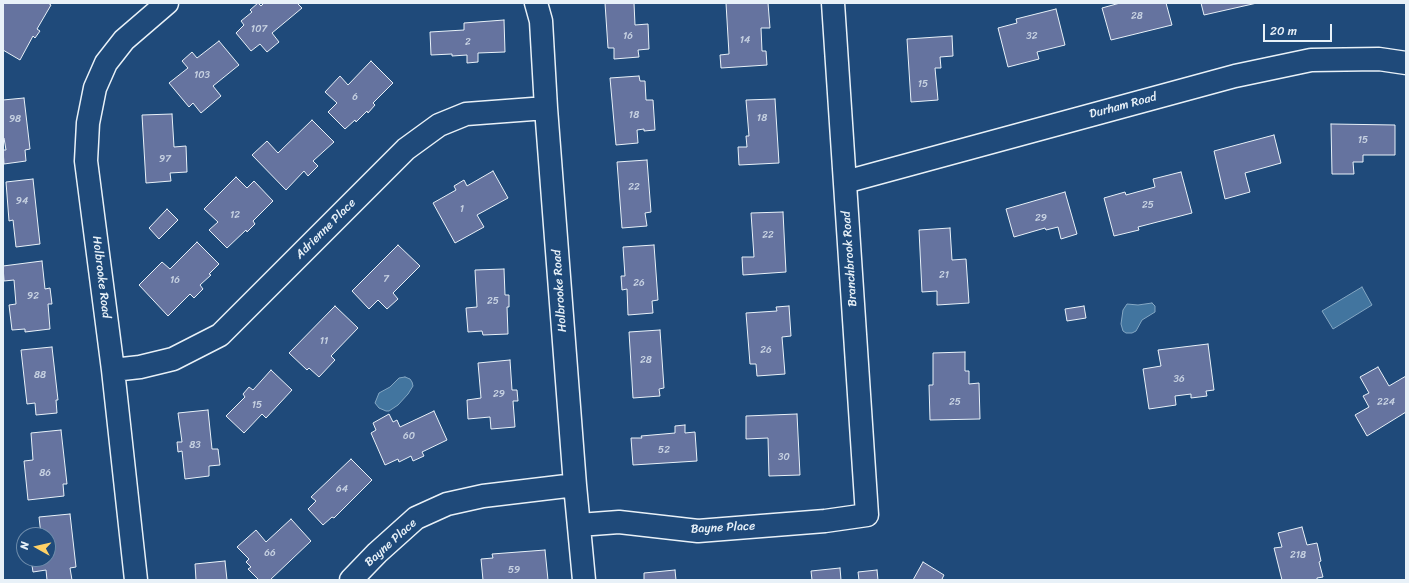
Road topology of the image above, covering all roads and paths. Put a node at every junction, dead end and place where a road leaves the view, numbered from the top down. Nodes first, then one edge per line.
1 (167, 3) edge
2 (536, 3) edge
3 (833, 3) edge
4 (1406, 63) edge
5 (546, 108) junction
6 (845, 182) junction
7 (113, 370) junction
8 (575, 485) junction
9 (867, 515) joint
10 (579, 525) junction
11 (136, 580) edge
12 (351, 580) edge
13 (584, 580) edge

1 - 7 street, Holbrooke Road
2 - 5 street, Holbrooke Road
3 - 6 street, Branchbrook Road
4 - 6 street, Durham Road
5 - 7 street, Adrienne Place
5 - 8 street, Holbrooke Road
6 - 9 street, Branchbrook Road
7 - 11 street, Holbrooke Road
8 - 10 street, Holbrooke Road
8 - 12 street, Bayne Place
9 - 10 street, Bayne Place
10 - 13 street, Holbrooke Road

